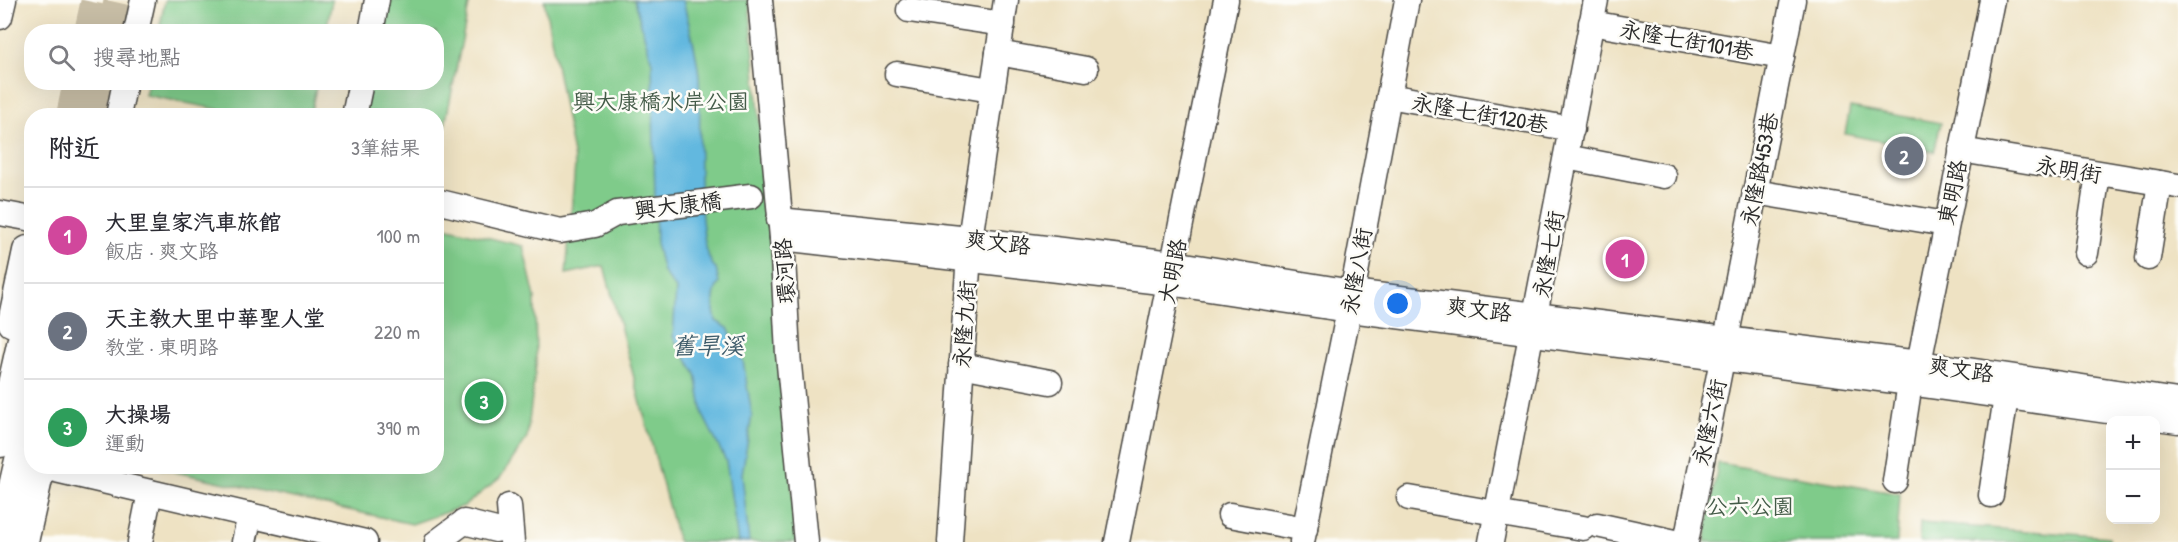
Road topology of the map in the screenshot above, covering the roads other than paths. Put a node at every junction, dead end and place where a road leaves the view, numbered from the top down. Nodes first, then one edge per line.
1 (4, 0) edge
2 (143, 0) edge
3 (377, 0) edge
4 (760, 0) edge
5 (1006, 0) edge
6 (1226, 0) edge
7 (1407, 0) edge
8 (1793, 0) edge
9 (1992, 0) edge
10 (909, 10) dead end
11 (1593, 12) edge
12 (0, 17) edge
13 (138, 24) edge
14 (372, 24) edge
15 (1003, 24) junction
16 (998, 53) junction
17 (1782, 57) junction
18 (1086, 69) dead end
19 (897, 74) dead end
20 (123, 90) edge
21 (359, 90) edge
22 (991, 90) junction
23 (1389, 96) junction
24 (120, 108) edge
25 (356, 108) edge
26 (1572, 129) junction
27 (1961, 150) junction
28 (1566, 157) junction
29 (2098, 174) junction
30 (1664, 176) dead end
31 (2169, 184) edge
32 (1755, 192) junction
33 (751, 196) dead end
34 (444, 203) edge
35 (0, 213) edge
36 (24, 218) edge
37 (1946, 224) junction
38 (781, 229) junction
39 (24, 241) edge
40 (970, 248) junction
41 (2086, 253) dead end
42 (2148, 258) dead end
43 (1171, 273) junction
44 (24, 274) edge
45 (1351, 301) junction
46 (1534, 324) junction
47 (0, 334) edge
48 (24, 336) edge
49 (1724, 349) junction
50 (961, 366) junction
51 (1915, 373) junction
52 (1050, 382) dead end
53 (0, 386) edge
54 (2006, 397) junction
55 (2178, 401) edge
56 (2121, 416) edge
57 (2160, 420) edge
58 (2178, 421) edge
59 (0, 442) edge
60 (24, 443) edge
61 (29, 474) edge
62 (41, 474) edge
63 (73, 474) edge
64 (1895, 482) dead end
65 (150, 492) junction
66 (1991, 495) dead end
67 (1408, 498) dead end
68 (509, 506) dead end
69 (1497, 512) junction
70 (250, 515) junction
71 (1230, 515) dead end
72 (1304, 535) edge
73 (504, 536) edge
74 (335, 538) edge
75 (1, 542) edge
76 (14, 542) edge
77 (26, 542) edge
78 (140, 542) edge
79 (244, 542) edge
80 (365, 542) edge
81 (437, 542) edge
82 (806, 542) edge
83 (950, 542) edge
84 (1117, 542) edge
85 (1491, 542) edge
86 (1675, 542) edge
87 (1686, 542) edge

1 - 12 street
2 - 13 street
3 - 14 street
4 - 38 street, 環河路
5 - 15 street, 永隆九街
6 - 43 street, 大明路
7 - 23 street, 永隆八街
8 - 17 street, 永隆路453巷
9 - 27 street, 東明路
10 - 15 street
11 - 17 street, 永隆七街101巷
11 - 26 street, 永隆七街
15 - 16 street, 永隆九街
16 - 18 street
16 - 22 street, 永隆九街
17 - 32 street, 永隆路453巷
19 - 22 street
20 - 24 street
21 - 25 street
22 - 40 street, 永隆九街
23 - 26 street, 永隆七街120巷
23 - 45 street, 永隆八街
26 - 28 street, 永隆七街
27 - 29 street, 永明街
27 - 37 street, 東明路
28 - 30 street
28 - 46 street, 永隆七街
29 - 31 street, 永明街
29 - 41 street
31 - 42 street
32 - 37 street
32 - 49 street, 永隆路453巷
33 - 34 street, 興大康橋
35 - 36 street
37 - 51 street, 東明路
38 - 40 street, 爽文路
38 - 82 street, 環河路
39 - 47 street
40 - 43 street, 爽文路
40 - 50 street, 永隆九街
43 - 45 street, 爽文路
43 - 84 street, 大明路
44 - 53 main road
45 - 46 street, 爽文路
45 - 72 street, 永隆八街
46 - 49 street, 爽文路
46 - 69 street, 永隆七街
48 - 59 main road
49 - 51 street, 爽文路
49 - 87 street, 永隆六街
50 - 52 street
50 - 83 street, 永隆九街
51 - 54 street, 爽文路
51 - 55 street, 爽文路
51 - 64 street, 東明路
54 - 56 street, 爽文路
54 - 66 street
57 - 58 street, 爽文路
60 - 75 main road
61 - 76 main road
62 - 77 street
63 - 65 street
65 - 70 street
65 - 78 street
67 - 69 street
68 - 73 street
69 - 85 street, 永隆七街
69 - 86 street
70 - 74 street
70 - 79 street
71 - 72 street
73 - 81 street
74 - 80 street

